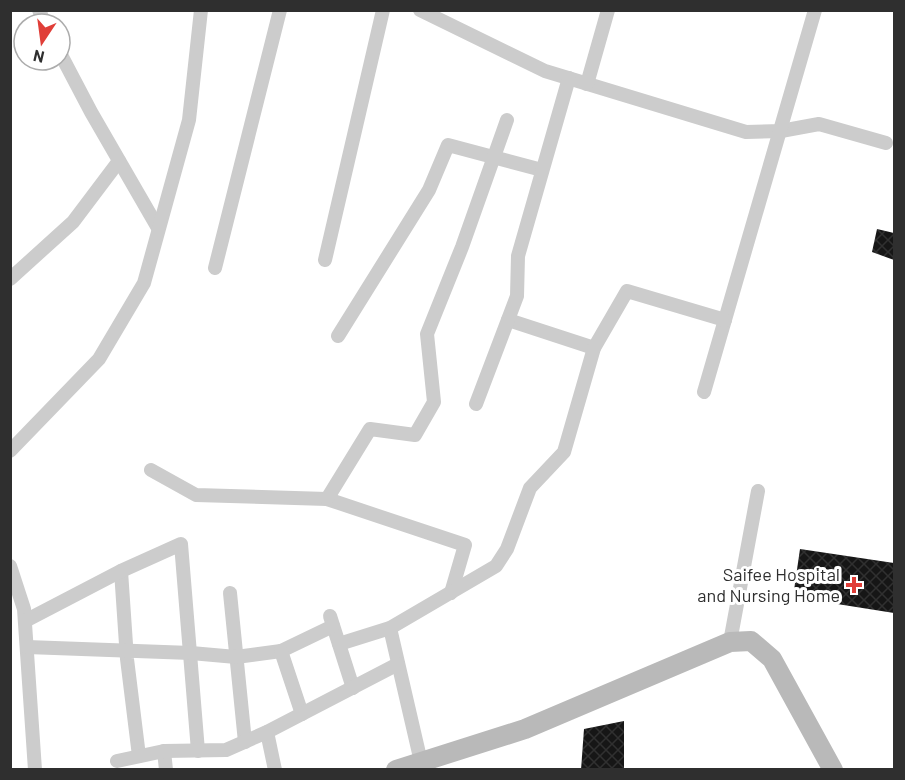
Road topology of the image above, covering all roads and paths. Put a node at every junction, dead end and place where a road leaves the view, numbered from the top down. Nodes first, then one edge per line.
1 (201, 10) edge
2 (280, 10) edge
3 (383, 10) edge
4 (420, 10) edge
5 (608, 10) edge
6 (816, 10) edge
7 (70, 72) edge
8 (569, 78) junction
9 (587, 84) junction
10 (507, 120) dead end
11 (781, 131) junction
12 (886, 143) dead end
13 (494, 157) junction
14 (119, 161) junction
15 (542, 170) junction
16 (158, 228) junction
17 (325, 260) dead end
18 (215, 268) dead end
19 (10, 279) edge
20 (508, 320) junction
21 (725, 320) junction
22 (338, 336) dead end
23 (594, 348) junction
24 (704, 392) dead end
25 (476, 404) dead end
26 (10, 451) edge
27 (151, 470) dead end
28 (758, 492) dead end
29 (327, 499) junction
30 (10, 566) edge
31 (121, 571) junction
32 (230, 593) dead end
33 (451, 593) junction
34 (25, 621) junction
35 (390, 628) junction
36 (730, 642) junction
37 (339, 644) junction
38 (27, 647) junction
39 (126, 650) junction
40 (281, 651) junction
41 (191, 653) junction
42 (236, 657) junction
43 (398, 664) junction
44 (353, 688) junction
45 (302, 714) junction
46 (267, 732) junction
47 (245, 742) junction
48 (164, 751) junction
49 (198, 751) junction
50 (139, 756) junction
51 (117, 761) dead end
52 (421, 762) junction
53 (35, 770) edge
54 (166, 770) edge
55 (275, 770) edge
56 (396, 770) edge
57 (833, 770) edge

1 - 16 street
2 - 18 street
3 - 17 street
4 - 8 street
5 - 9 street
6 - 11 street
7 - 14 street
8 - 9 street
8 - 15 street
9 - 11 street
10 - 13 street
11 - 12 street
11 - 21 street
13 - 15 street
13 - 22 street
13 - 29 street
14 - 16 street
14 - 19 street
15 - 20 street
16 - 26 street
20 - 23 street
20 - 25 street
21 - 23 street
21 - 24 street
23 - 33 street
27 - 29 street
28 - 36 street
29 - 33 street
30 - 34 street
31 - 34 street
31 - 39 street
31 - 41 street
32 - 42 street
33 - 35 street
34 - 38 street
35 - 37 street
35 - 43 street
36 - 52 main road
36 - 57 main road
37 - 40 street
37 - 44 street
38 - 39 street
38 - 53 street
39 - 41 street
39 - 50 street
40 - 42 street
40 - 45 street
41 - 42 street
41 - 49 street
42 - 47 street
43 - 44 street
43 - 52 street
44 - 45 street
45 - 46 street
46 - 47 street
46 - 55 street
47 - 49 street
48 - 49 street
48 - 50 street
48 - 54 street
50 - 51 street
52 - 56 main road

